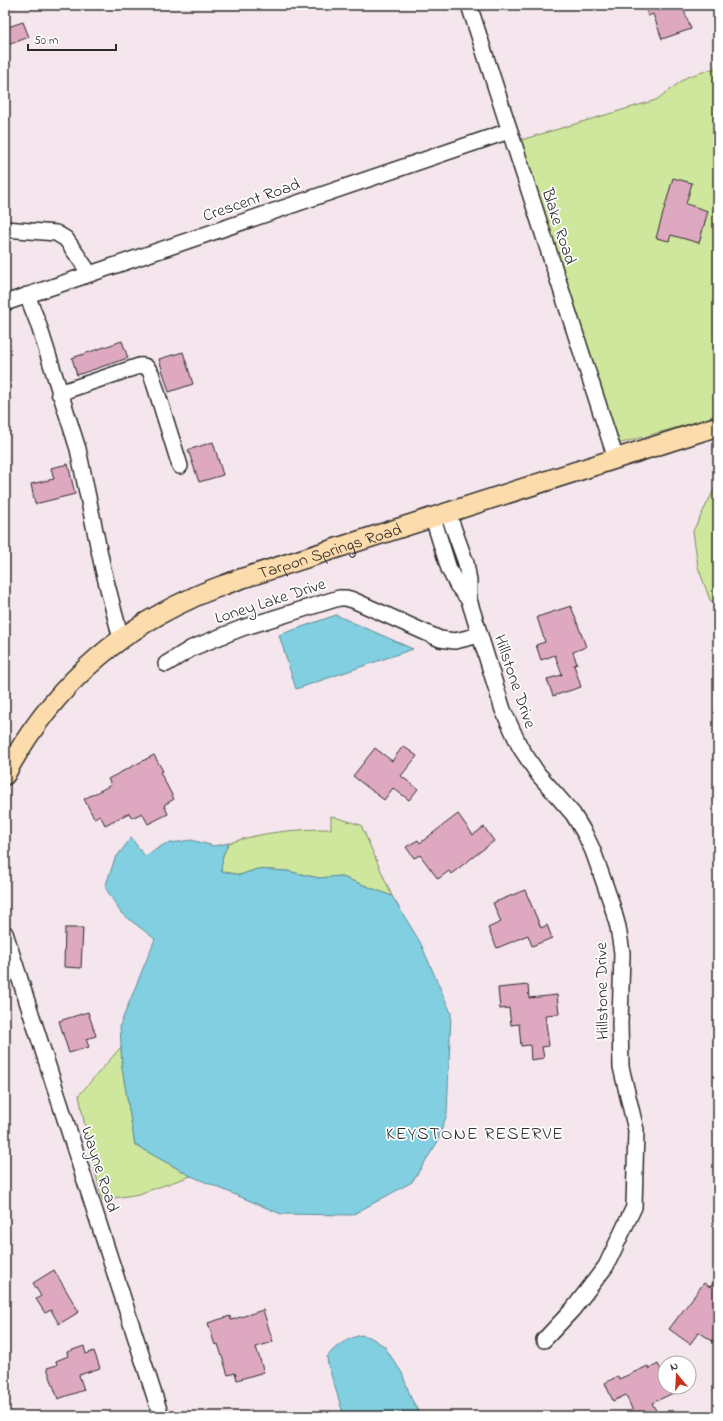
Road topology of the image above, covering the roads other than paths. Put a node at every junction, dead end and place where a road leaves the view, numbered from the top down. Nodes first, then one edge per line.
1 (469, 5) edge
2 (509, 132) junction
3 (5, 229) edge
4 (90, 274) junction
5 (27, 295) junction
6 (5, 303) edge
7 (59, 393) junction
8 (718, 426) edge
9 (616, 458) junction
10 (180, 466) dead end
11 (440, 515) junction
12 (466, 563) junction
13 (449, 569) junction
14 (469, 600) junction
15 (480, 635) junction
16 (121, 639) junction
17 (166, 664) dead end
18 (5, 775) edge
19 (5, 933) edge
20 (544, 1340) dead end
21 (162, 1416) edge

1 - 2 street, Blake Road
2 - 4 street, Crescent Road
2 - 9 street, Blake Road
3 - 4 street
4 - 5 street, Crescent Road
5 - 6 street, Crescent Road
5 - 7 street
7 - 10 street
7 - 16 street
8 - 9 main road, Tarpon Springs Road
9 - 11 main road, Tarpon Springs Road
11 - 12 street, Hillstone Drive
11 - 13 street, Hillstone Drive
11 - 16 main road, Tarpon Springs Road
12 - 13 street
12 - 14 street, Hillstone Drive
13 - 14 street, Hillstone Drive
14 - 15 street, Hillstone Drive
15 - 17 street, Loney Lake Drive
15 - 20 street, Hillstone Drive
16 - 18 main road, Tarpon Springs Road
19 - 21 street, Wayne Road

